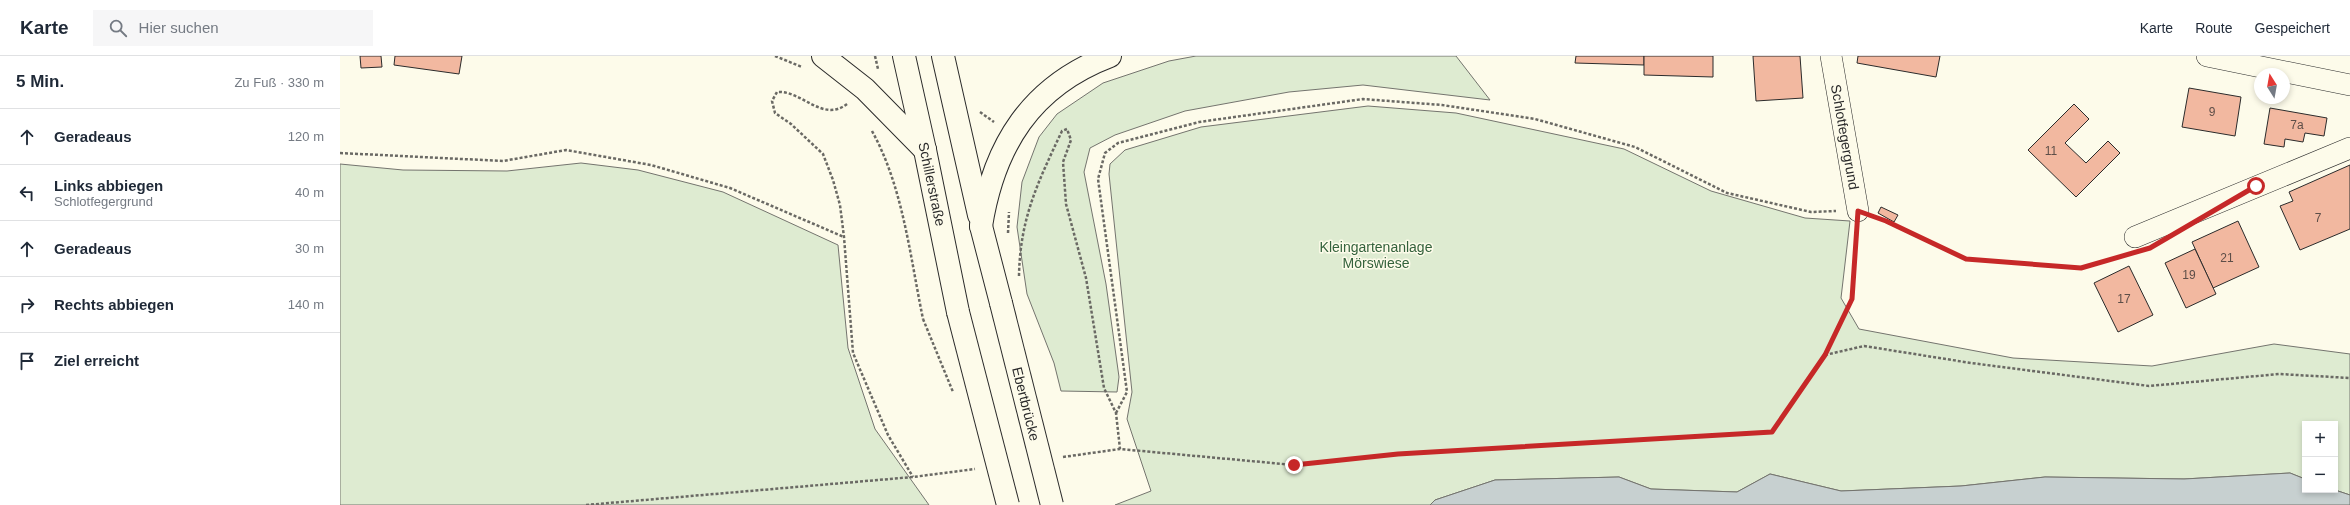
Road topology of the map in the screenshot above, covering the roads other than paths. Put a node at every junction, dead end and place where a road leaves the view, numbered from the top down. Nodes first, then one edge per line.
1 (823, 56) edge
2 (904, 56) edge
3 (943, 56) edge
4 (1110, 56) edge
5 (1831, 56) edge
6 (2207, 56) edge
7 (2253, 61) edge
8 (2350, 85) edge
9 (2350, 148) edge
10 (925, 150) junction
11 (1858, 211) road end
12 (982, 226) junction
13 (2131, 246) road end
14 (1008, 505) edge
15 (1052, 505) edge

1 - 10 main road
2 - 10 main road, Schillerstraße
3 - 12 main road
4 - 12 main road
5 - 11 street, Schlotfegergrund
6 - 7 street
7 - 8 street
9 - 13 street
10 - 14 main road, Schillerstraße, bridge
12 - 15 main road, Ebertbrücke, bridge

